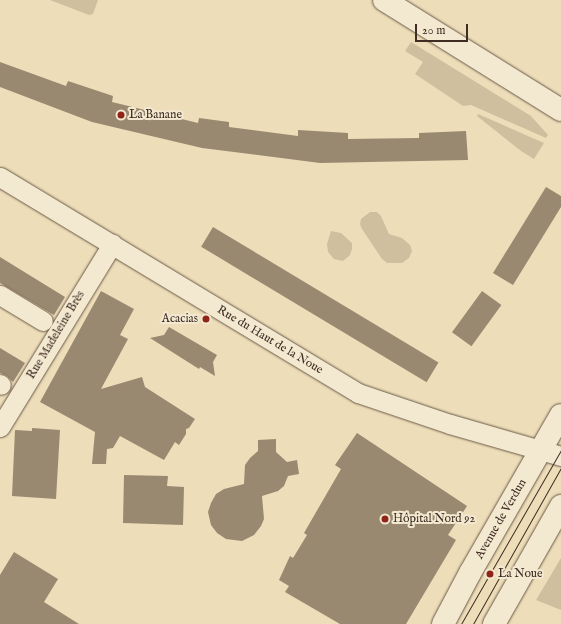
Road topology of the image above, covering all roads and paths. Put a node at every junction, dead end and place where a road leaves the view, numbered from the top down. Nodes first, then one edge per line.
1 (384, 0) edge
2 (561, 110) edge
3 (2, 182) edge
4 (112, 244) junction
5 (0, 295) edge
6 (43, 321) dead end
7 (561, 415) edge
8 (0, 427) edge
9 (539, 451) junction
10 (561, 456) edge
11 (561, 506) edge
12 (443, 624) edge
13 (494, 624) edge

1 - 2 main road
3 - 4 street, Rue du Haut de la Noue
4 - 8 street, Rue Madeleine Brès
4 - 9 street, Rue du Haut de la Noue
5 - 6 street
7 - 9 main road, Avenue de Verdun
9 - 10 street, Rue du Haut de la Noue
9 - 12 main road, Avenue de Verdun
11 - 13 main road

